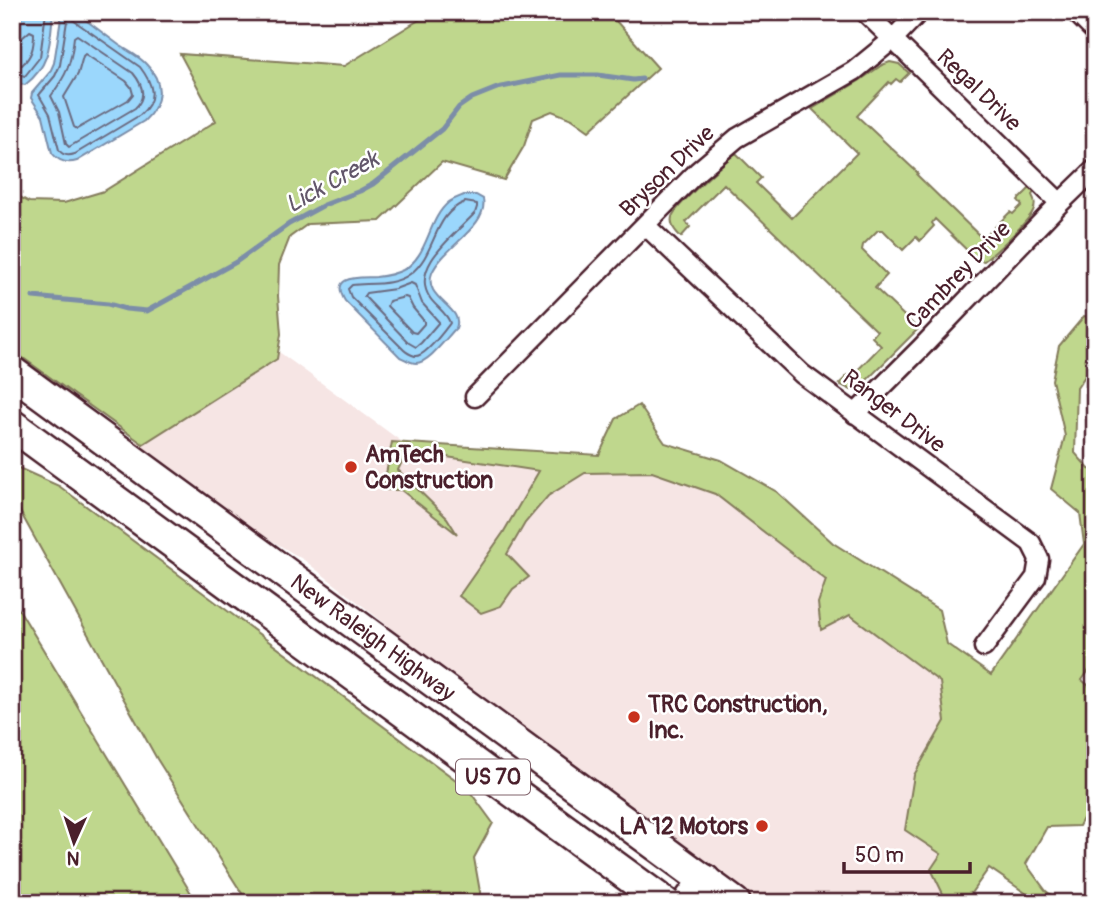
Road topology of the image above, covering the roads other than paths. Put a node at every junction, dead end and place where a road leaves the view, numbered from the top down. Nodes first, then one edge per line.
1 (864, 12) edge
2 (919, 12) edge
3 (1079, 12) edge
4 (1095, 28) edge
5 (892, 40) junction
6 (1095, 169) edge
7 (1060, 203) junction
8 (645, 225) junction
9 (12, 372) edge
10 (475, 397) dead end
11 (855, 414) junction
12 (12, 425) edge
13 (984, 647) dead end
14 (697, 891) edge
15 (665, 903) edge
16 (735, 903) edge

1 - 5 street, Regal Drive
2 - 5 street, Bryson Drive
3 - 4 street
5 - 7 street, Regal Drive
5 - 8 street, Bryson Drive
6 - 7 street, Cambrey Drive
7 - 11 street, Cambrey Drive
8 - 10 street, Bryson Drive
8 - 11 street, Ranger Drive
9 - 14 highway, New Raleigh Highway / US 70
11 - 13 street, Ranger Drive
12 - 15 highway, New Raleigh Highway / US 70
14 - 16 highway, New Raleigh Highway / US 70

